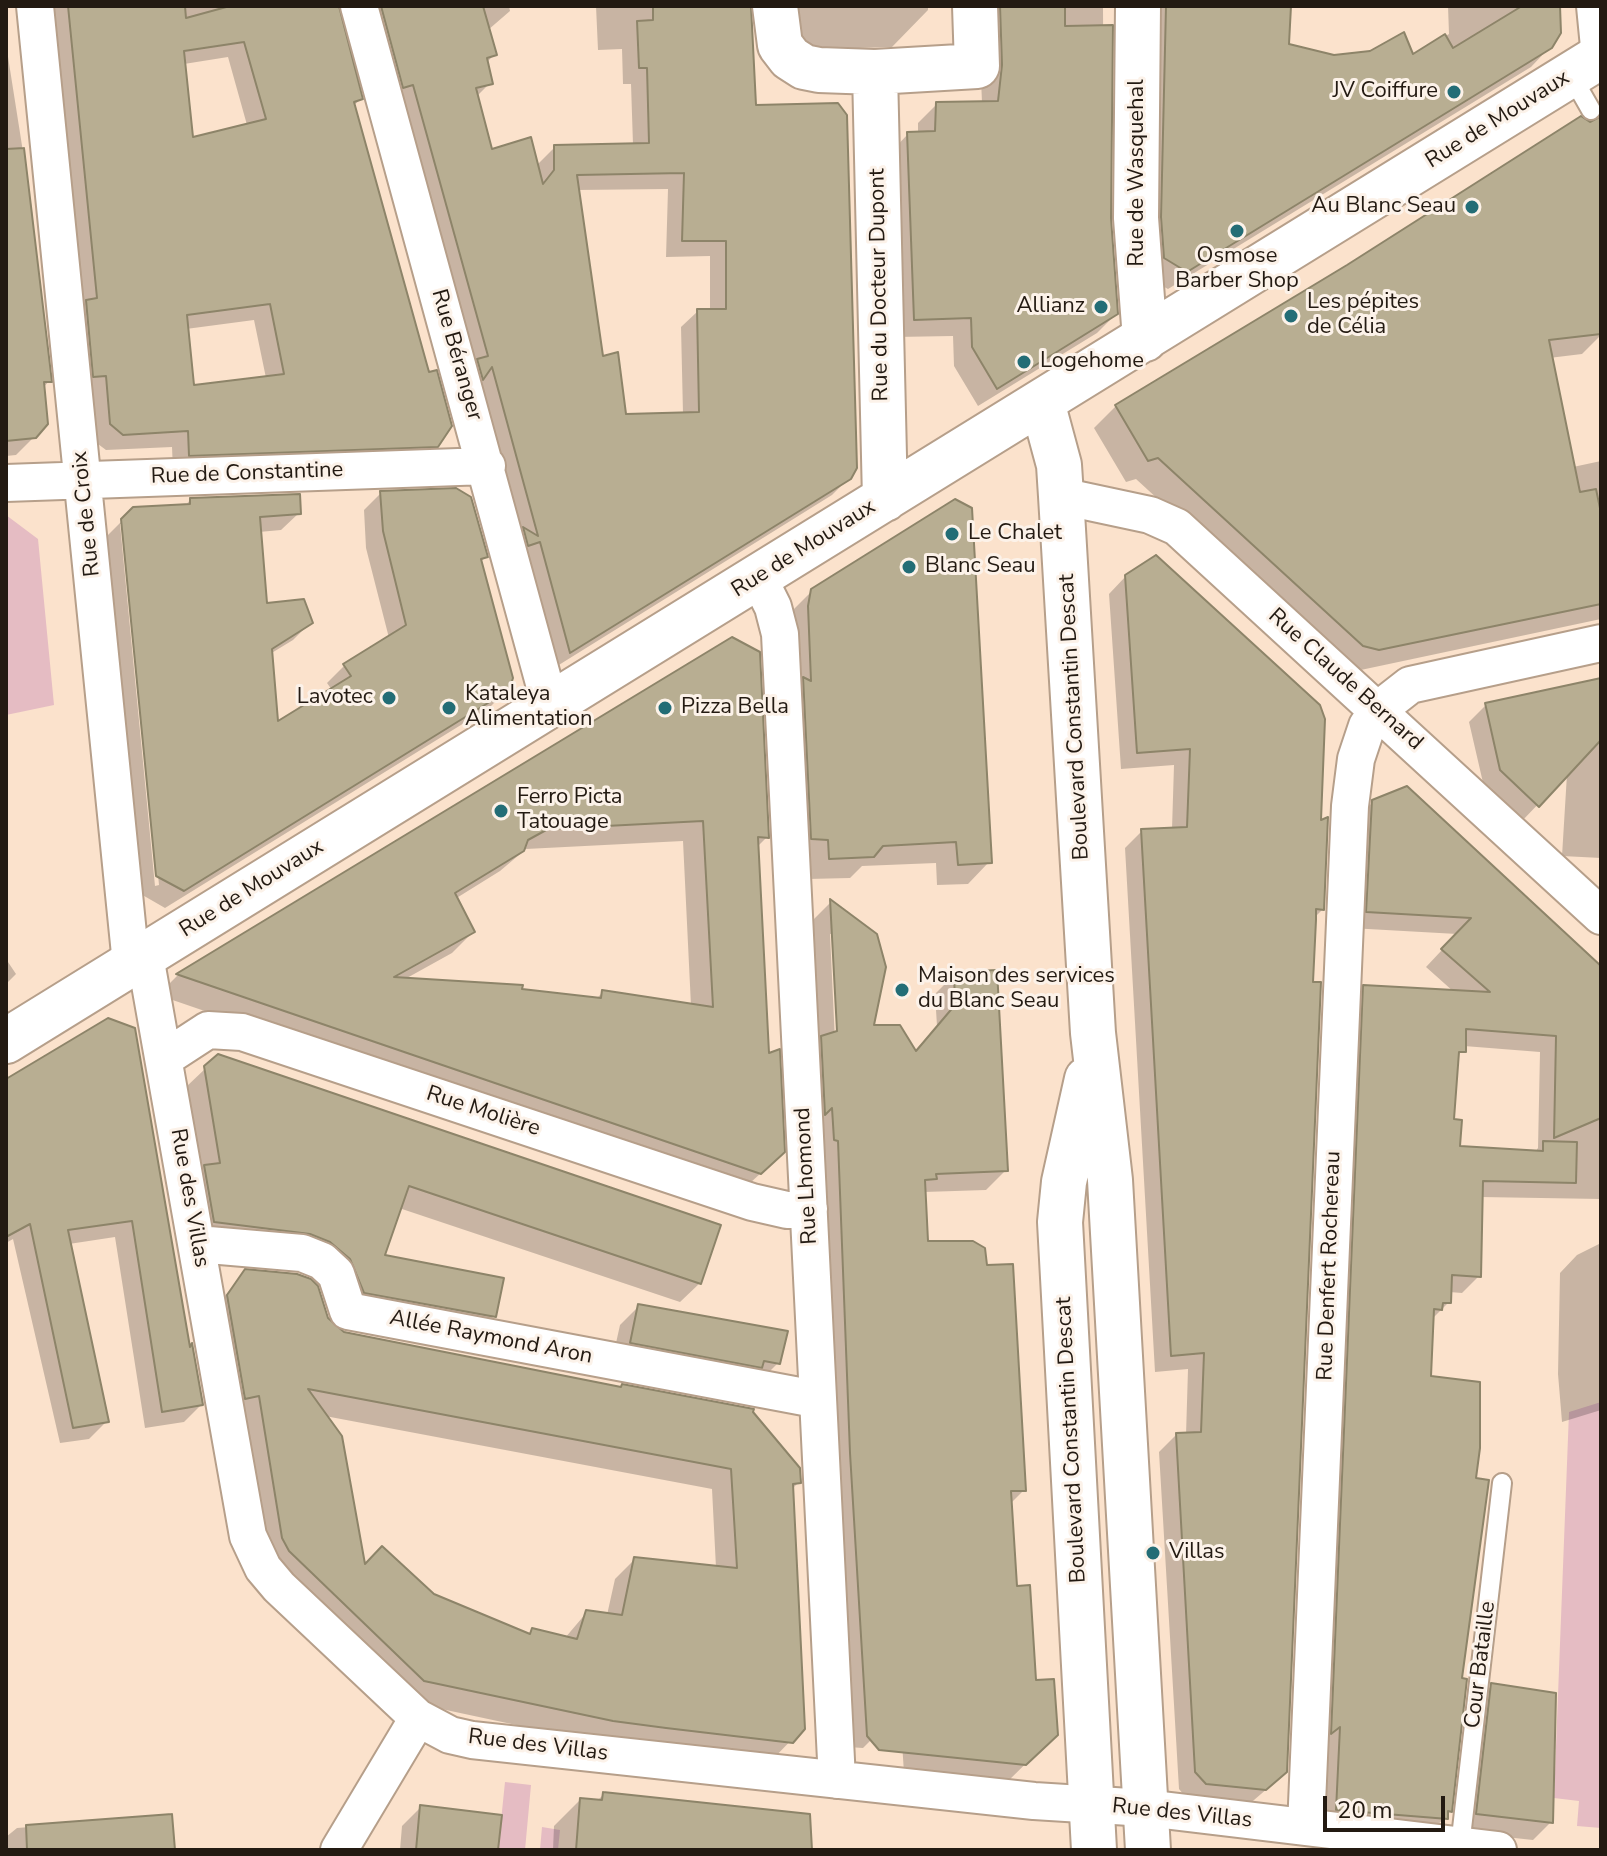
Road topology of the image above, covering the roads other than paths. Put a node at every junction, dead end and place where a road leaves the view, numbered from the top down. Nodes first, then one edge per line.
1 (35, 6) edge
2 (359, 6) edge
3 (775, 6) edge
4 (975, 6) edge
5 (1138, 6) edge
6 (1595, 6) edge
7 (875, 72) junction
8 (1591, 75) edge
9 (1145, 339) junction
10 (1042, 402) junction
11 (487, 466) junction
12 (83, 480) junction
13 (6, 483) edge
14 (1061, 496) junction
15 (885, 499) junction
16 (758, 577) junction
17 (1601, 643) edge
18 (550, 705) junction
19 (1378, 710) junction
20 (1601, 916) edge
21 (138, 960) junction
22 (1093, 1033) junction
23 (6, 1041) edge
24 (165, 1058) junction
25 (809, 1209) junction
26 (197, 1244) junction
27 (815, 1399) junction
28 (1502, 1483) dead end
29 (418, 1718) junction
30 (837, 1780) junction
31 (1091, 1806) junction
32 (1306, 1827) junction
33 (1147, 1829) edge
34 (1460, 1846) junction
35 (339, 1850) edge
36 (1094, 1850) edge
37 (1498, 1850) edge

1 - 12 street, Rue de Croix
2 - 11 street, Rue Béranger
3 - 7 street
4 - 7 street
5 - 9 street, Rue de Wasquehal
6 - 8 street
7 - 15 street, Rue du Docteur Dupont
8 - 9 street, Rue de Mouvaux
9 - 10 street, Rue de Mouvaux
10 - 14 street, Boulevard Constantin Descat
10 - 15 street, Rue de Mouvaux
11 - 12 street, Rue de Constantine
11 - 18 street, Rue Béranger
12 - 13 street, Rue de Constantine
12 - 21 street, Rue de Croix
14 - 19 street, Rue Claude Bernard
14 - 22 street, Boulevard Constantin Descat
15 - 16 street, Rue de Mouvaux
16 - 18 street, Rue de Mouvaux
16 - 25 street, Rue Lhomond
17 - 19 street
18 - 21 street, Rue de Mouvaux
19 - 20 street, Rue Claude Bernard
19 - 32 street, Rue Denfert Rochereau
21 - 23 street, Rue de Mouvaux
21 - 24 street, Rue des Villas
22 - 31 street, Boulevard Constantin Descat
22 - 33 street, Boulevard Constantin Descat
24 - 25 street, Rue Molière
24 - 26 street, Rue des Villas
25 - 27 street, Rue Lhomond
26 - 27 street, Allée Raymond Aron
26 - 29 street, Rue des Villas
27 - 30 street, Rue Lhomond
28 - 34 lane, Cour Bataille
29 - 30 street, Rue des Villas
29 - 35 street
30 - 31 street, Rue des Villas
31 - 33 street, Rue des Villas
31 - 36 street, Boulevard Constantin Descat
32 - 33 street, Rue des Villas
32 - 34 street, Rue des Villas
34 - 37 street, Rue des Villas

